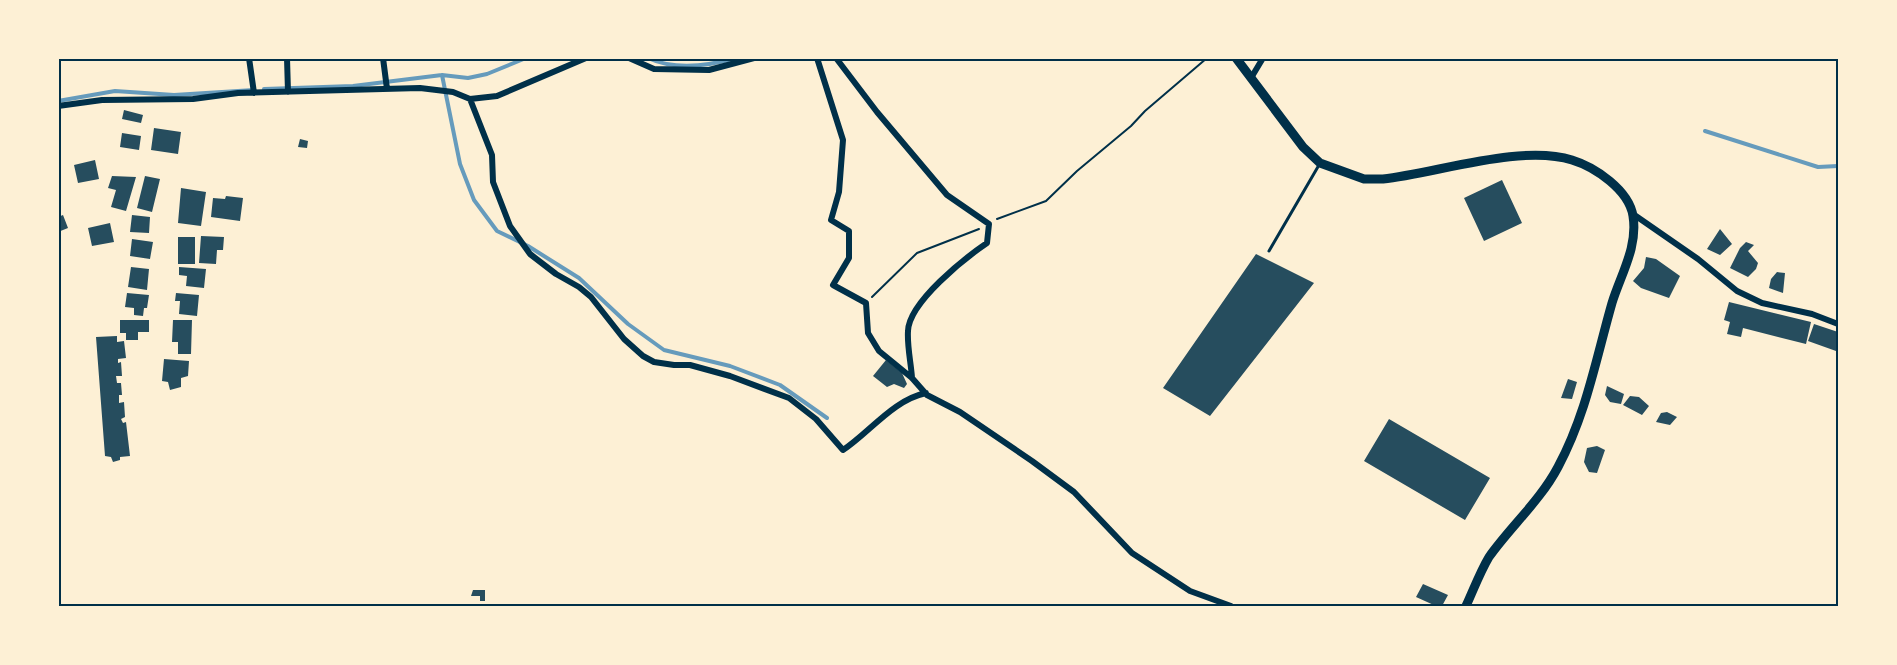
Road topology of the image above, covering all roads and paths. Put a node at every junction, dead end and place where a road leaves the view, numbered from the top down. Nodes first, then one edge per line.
1 (249, 58) edge
2 (287, 58) edge
3 (383, 58) edge
4 (586, 58) edge
5 (629, 58) edge
6 (754, 58) edge
7 (817, 58) edge
8 (836, 58) edge
9 (1207, 58) edge
10 (1236, 58) edge
11 (1263, 58) edge
12 (1251, 78) junction
13 (387, 89) junction
14 (288, 92) junction
15 (254, 93) junction
16 (470, 99) junction
17 (58, 106) edge
18 (1320, 163) junction
19 (1633, 214) junction
20 (989, 224) junction
21 (1269, 251) dead end
22 (866, 303) junction
23 (1839, 324) edge
24 (912, 378) junction
25 (926, 393) junction
26 (1231, 606) edge
27 (1466, 606) edge

1 - 15 street
2 - 14 street
3 - 13 street
4 - 16 street
5 - 6 street
7 - 22 street
8 - 20 street
9 - 20 path
10 - 12 main road
11 - 12 street
12 - 18 main road
13 - 14 street
13 - 16 street
14 - 15 street
15 - 17 street
16 - 25 street
18 - 19 main road
18 - 21 lane
19 - 23 street
19 - 27 main road
20 - 22 path
20 - 24 street
22 - 24 street
24 - 25 street
25 - 26 street

